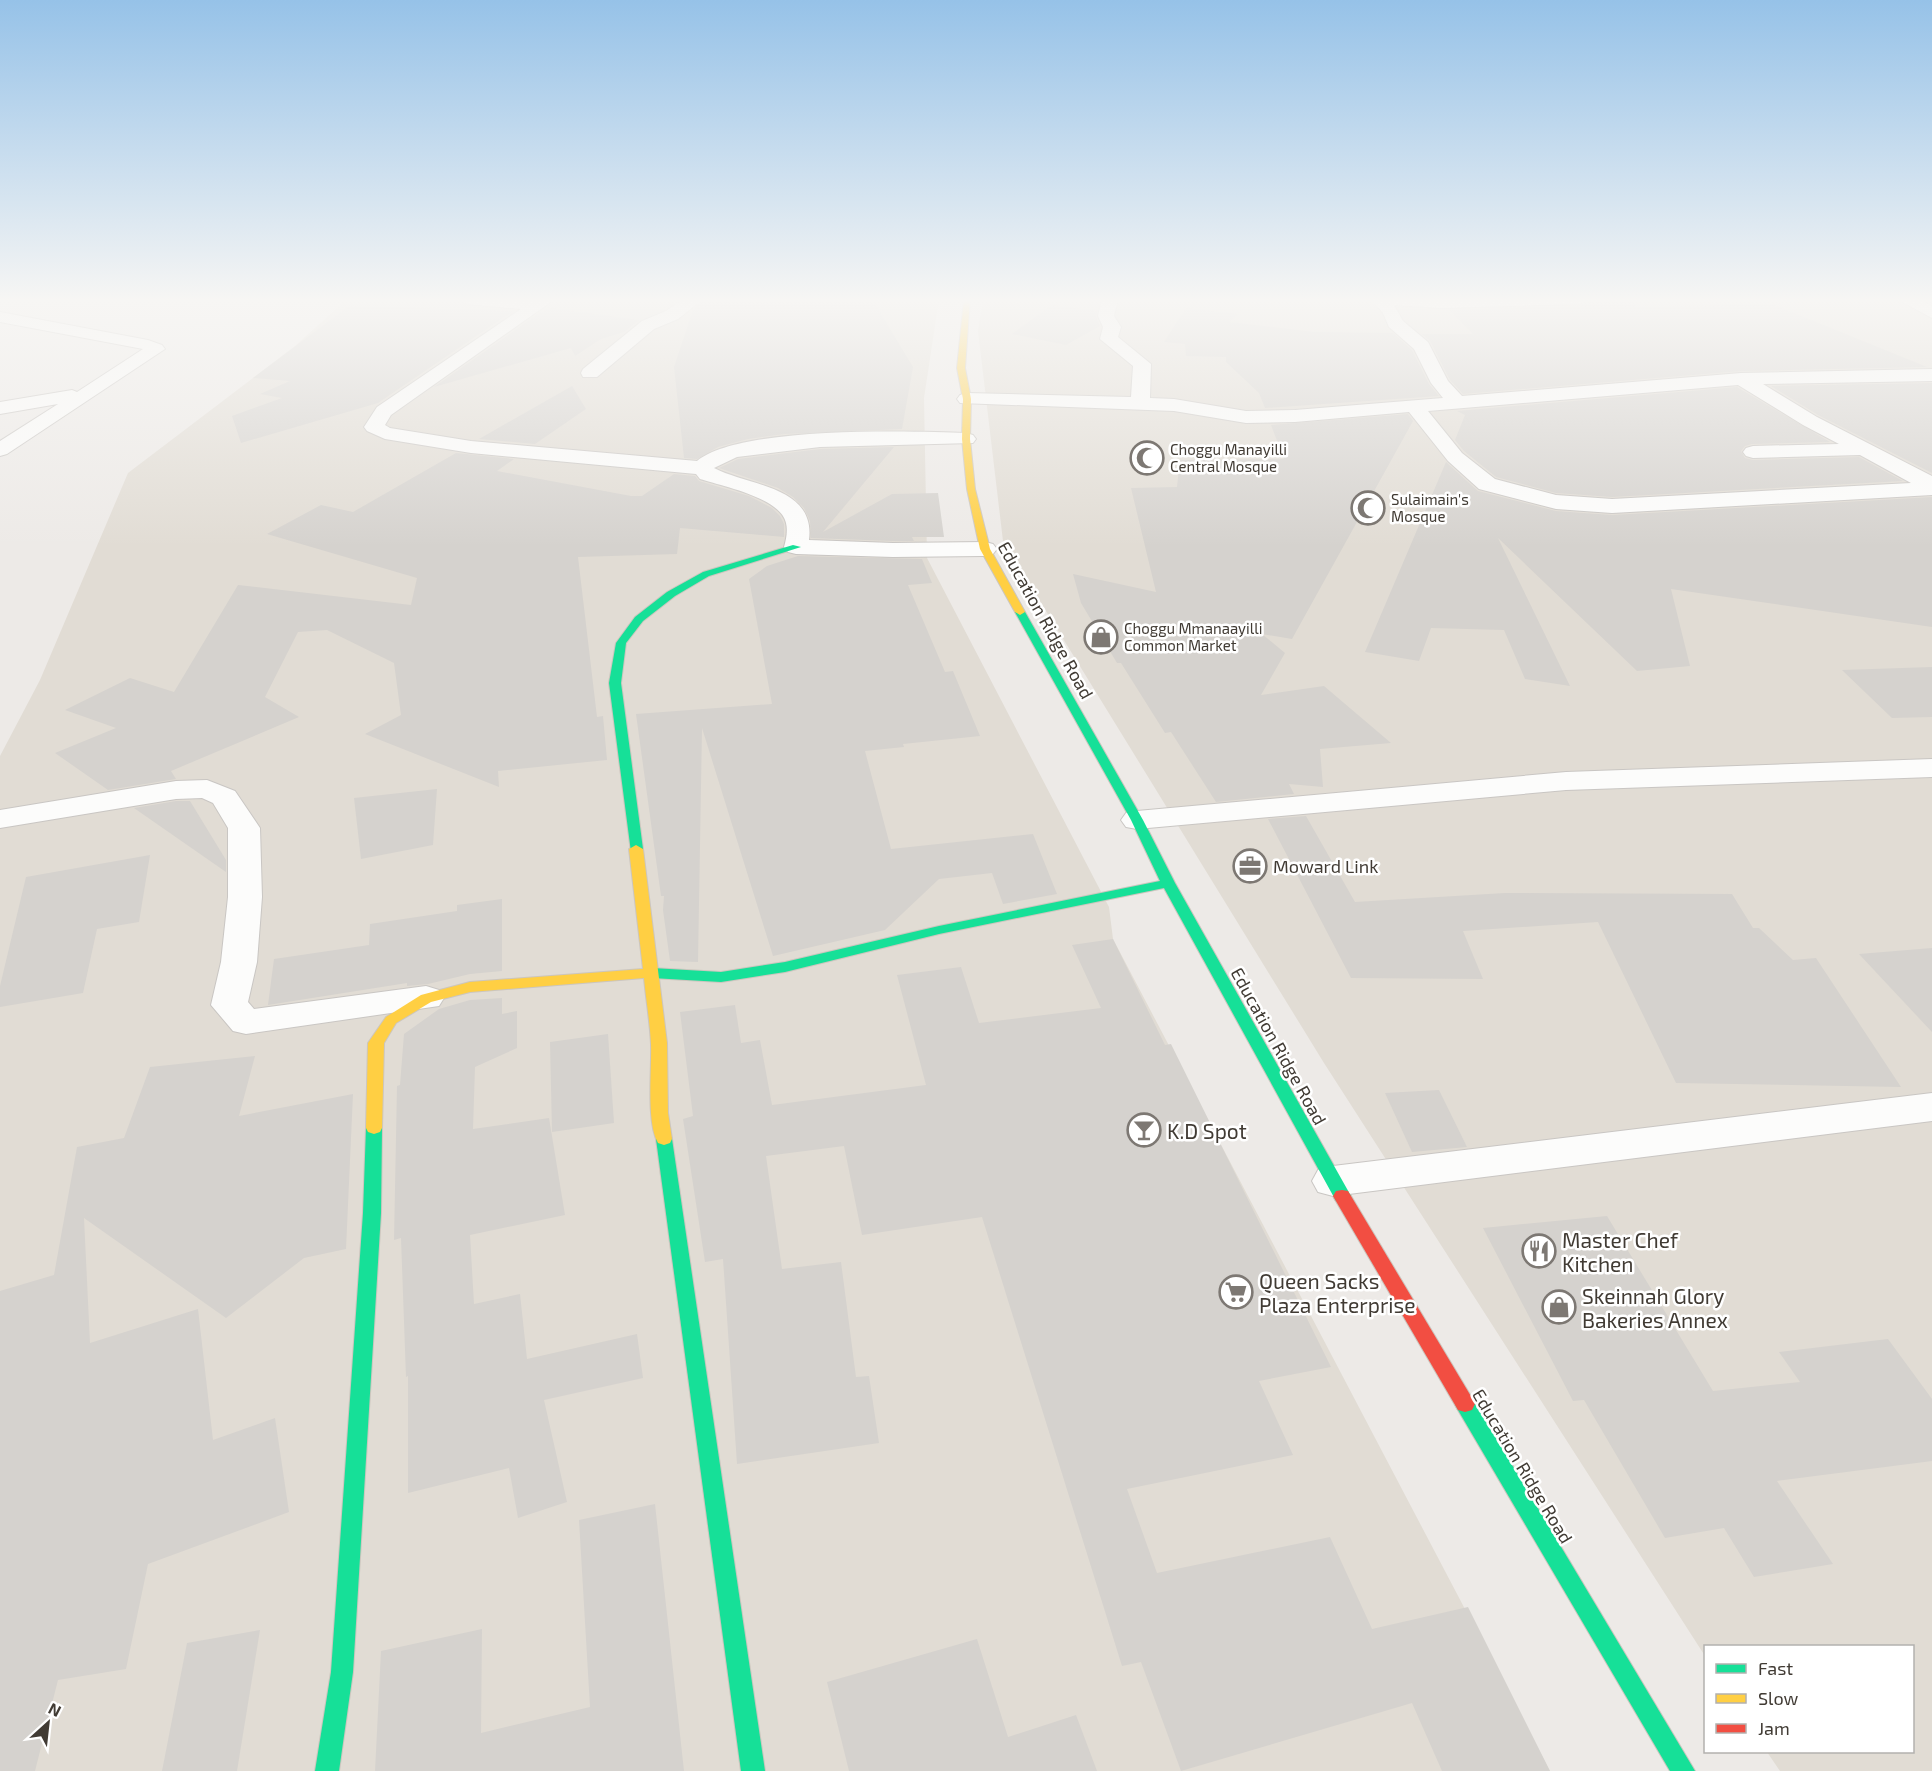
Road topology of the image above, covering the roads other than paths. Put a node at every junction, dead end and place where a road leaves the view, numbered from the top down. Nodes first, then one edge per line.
1 (106, 382) edge
2 (427, 382) edge
3 (964, 382) edge
4 (1141, 382) edge
5 (1439, 382) edge
6 (1710, 382) edge
7 (1745, 382) edge
8 (92, 391) junction
9 (967, 399) junction
10 (1140, 403) junction
11 (1458, 403) junction
12 (1414, 406) junction
13 (0, 408) edge
14 (966, 439) junction
15 (1864, 449) junction
16 (0, 450) edge
17 (702, 468) junction
18 (1932, 486) edge
19 (1813, 494) junction
20 (796, 547) junction
21 (985, 549) junction
22 (1932, 768) edge
23 (0, 819) edge
24 (1137, 820) junction
25 (1168, 883) junction
26 (652, 973) junction
27 (426, 999) junction
28 (1932, 1107) edge
29 (1333, 1181) junction
30 (327, 1771) edge
31 (753, 1771) edge
32 (1683, 1771) edge

1 - 8 street
2 - 17 street
3 - 9 street, Education Ridge Road
4 - 10 street
5 - 11 street
6 - 11 street
7 - 15 street
8 - 13 street
8 - 16 street
9 - 10 street
9 - 14 street, Education Ridge Road
10 - 12 street
11 - 12 street
12 - 19 street
14 - 17 street
14 - 21 street, Education Ridge Road
15 - 18 street
15 - 19 street
17 - 20 street
18 - 19 street
20 - 21 street
20 - 26 street
21 - 24 street, Education Ridge Road
22 - 24 street
23 - 27 street
24 - 25 street, Education Ridge Road
25 - 26 street
25 - 29 street, Education Ridge Road
26 - 27 street
26 - 31 street
27 - 30 street
28 - 29 street
29 - 32 street, Education Ridge Road

